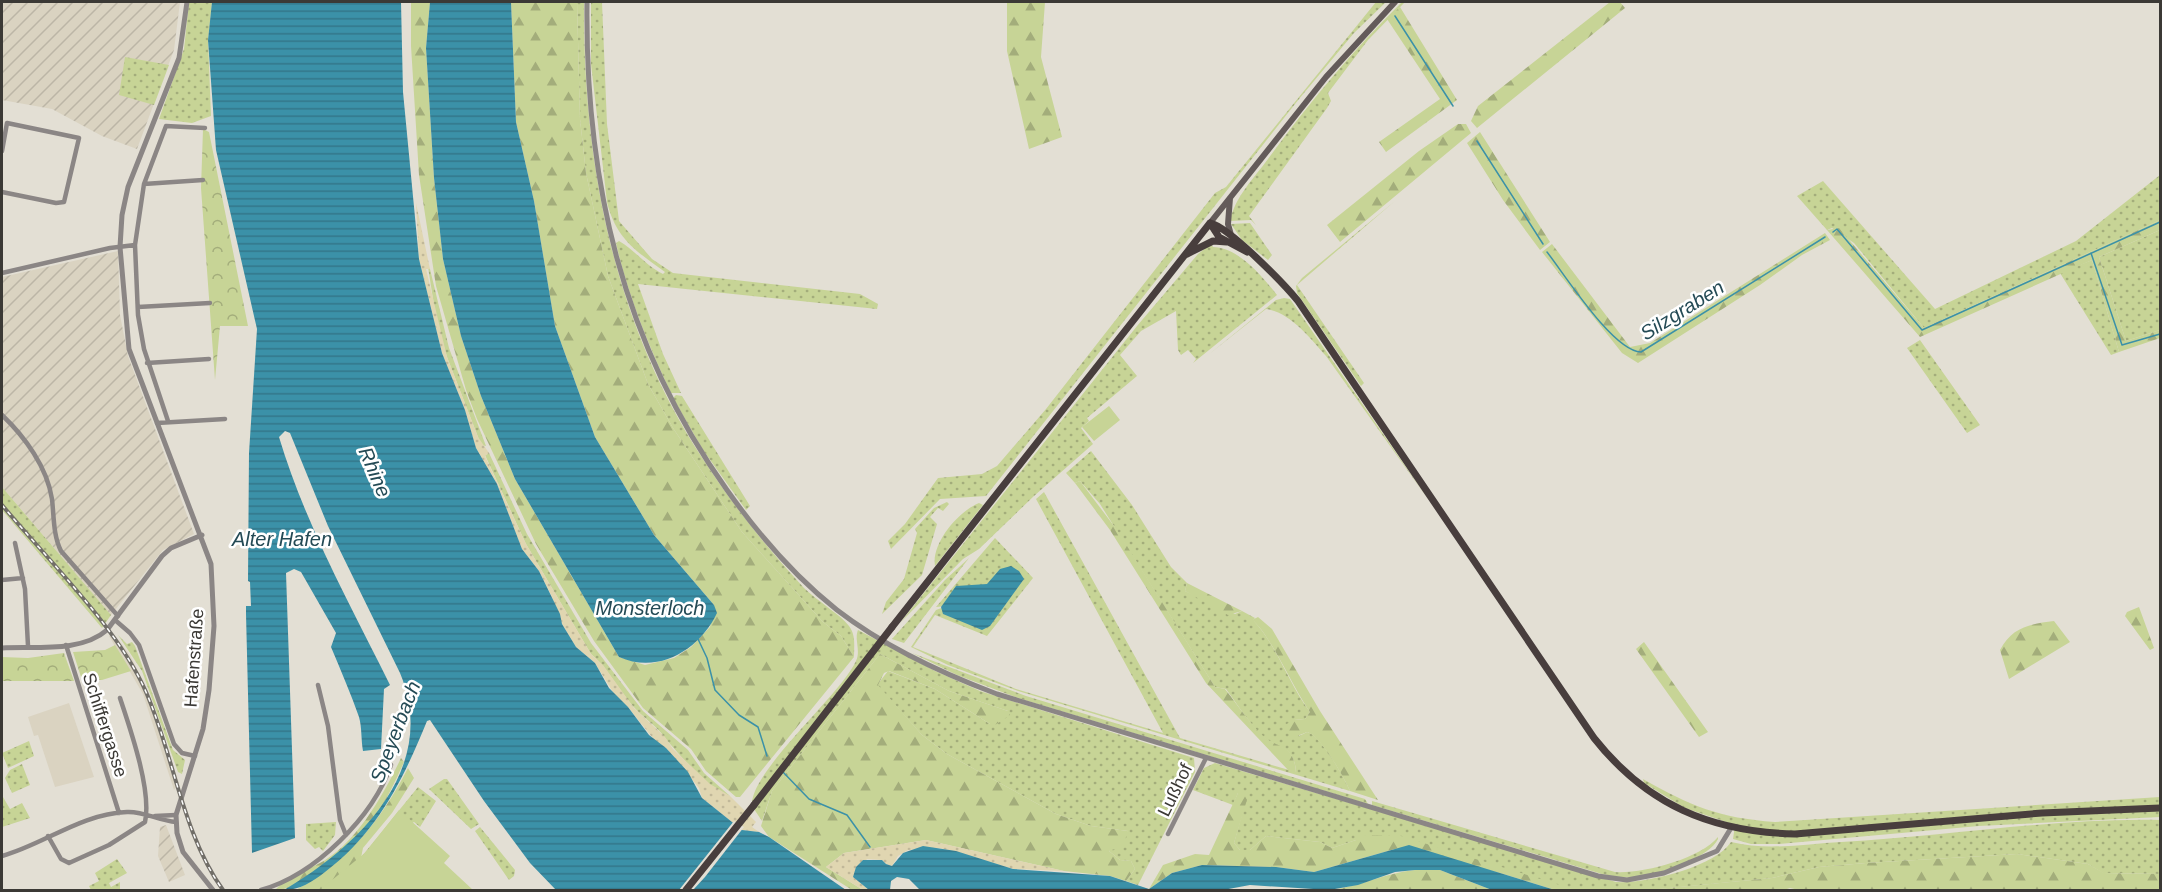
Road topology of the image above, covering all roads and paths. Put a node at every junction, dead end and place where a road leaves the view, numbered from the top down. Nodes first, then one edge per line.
1 (187, 2) edge
2 (587, 2) edge
3 (1395, 2) edge
4 (154, 123) junction
5 (166, 126) junction
6 (205, 128) dead end
7 (3, 133) edge
8 (2, 151) edge
9 (203, 180) dead end
10 (144, 184) junction
11 (2, 192) edge
12 (1230, 198) junction
13 (1210, 223) junction
14 (1229, 238) junction
15 (135, 245) junction
16 (120, 247) junction
17 (1184, 255) junction
18 (2, 273) edge
19 (210, 303) dead end
20 (138, 307) junction
21 (209, 359) dead end
22 (147, 363) junction
23 (2, 415) edge
24 (225, 418) dead end
25 (168, 421) junction
26 (157, 423) junction
27 (202, 535) junction
28 (15, 543) dead end
29 (23, 578) junction
30 (2, 580) edge
31 (116, 618) junction
32 (66, 645) junction
33 (28, 646) junction
34 (2, 648) edge
35 (318, 685) dead end
36 (120, 698) dead end
37 (195, 756) junction
38 (1206, 758) junction
39 (391, 765) dead end
40 (2160, 808) edge
41 (119, 813) junction
42 (146, 815) junction
43 (176, 815) junction
44 (153, 816) junction
45 (176, 822) junction
46 (1731, 828) junction
47 (1168, 834) dead end
48 (346, 835) junction
49 (48, 836) junction
50 (2, 856) edge
51 (213, 891) edge
52 (261, 891) edge
53 (686, 891) edge

1 - 4 street, Hafenstraße
2 - 38 street
3 - 12 main road
4 - 5 street
4 - 16 street, Hafenstraße
5 - 6 street
5 - 10 street
7 - 8 street
7 - 11 street
9 - 10 street
10 - 15 street
12 - 13 main road
12 - 14 main road
13 - 14 main road
13 - 17 main road
14 - 17 main road
14 - 46 main road
15 - 16 street
15 - 20 street
16 - 18 street
16 - 26 street, Hafenstraße
17 - 53 main road, bridge
19 - 20 street
20 - 22 street
21 - 22 street
22 - 25 street
23 - 31 street
24 - 25 street
25 - 26 street
26 - 27 street, Hafenstraße
27 - 31 street
27 - 37 street, Hafenstraße
28 - 29 street
29 - 30 street
29 - 33 street
31 - 32 street
31 - 37 street
32 - 33 street
32 - 41 street, Schiffergasse
33 - 34 street
35 - 48 street
36 - 42 street
37 - 43 street, Hafenstraße
38 - 46 street
38 - 47 street, Lußhof
39 - 48 street
40 - 46 main road
41 - 42 street
41 - 49 street
42 - 44 street
42 - 49 street
43 - 44 street
43 - 45 street, Hafenstraße
44 - 45 street
45 - 51 street, Hafenstraße
48 - 52 street
49 - 50 street

